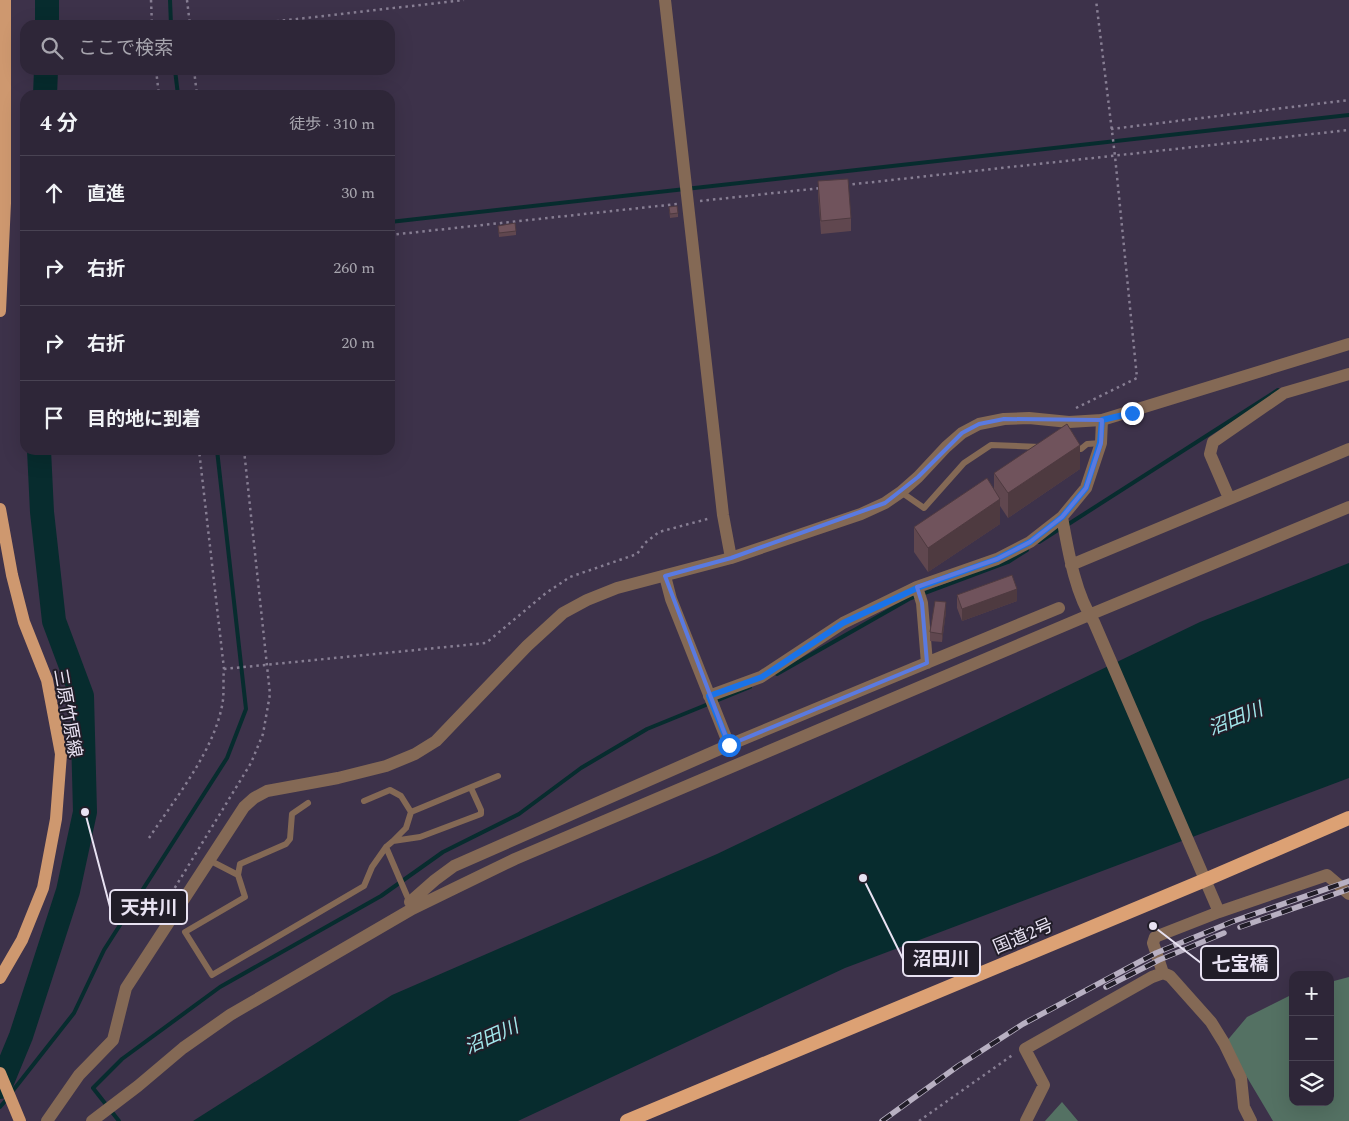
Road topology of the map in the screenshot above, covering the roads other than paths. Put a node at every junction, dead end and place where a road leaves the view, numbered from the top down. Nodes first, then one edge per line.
1 (665, 0) edge
2 (3, 5) edge
3 (2, 203) edge
4 (0, 310) edge
5 (1349, 344) edge
6 (1349, 374) edge
7 (1102, 420) junction
8 (1100, 443) junction
9 (1045, 447) edge
10 (1063, 448) edge
11 (1349, 449) edge
12 (901, 492) junction
13 (1229, 498) junction
14 (1349, 507) edge
15 (0, 509) edge
16 (1062, 517) junction
17 (731, 558) junction
18 (1070, 565) junction
19 (665, 576) junction
20 (917, 588) junction
21 (1059, 608) dead end
22 (1092, 618) junction
23 (927, 663) junction
24 (709, 696) junction
25 (729, 745) junction
26 (498, 776) dead end
27 (471, 788) junction
28 (364, 801) dead end
29 (308, 803) dead end
30 (411, 812) junction
31 (1349, 818) edge
32 (393, 841) junction
33 (386, 847) junction
34 (209, 860) junction
35 (238, 875) junction
36 (1205, 880) junction
37 (1349, 894) edge
38 (411, 906) junction
39 (1219, 912) junction
40 (1163, 972) junction
41 (0, 978) edge
42 (0, 1073) edge
43 (20, 1121) edge
44 (47, 1121) edge
45 (92, 1121) edge
46 (627, 1121) edge
47 (1026, 1121) edge
48 (1251, 1121) edge

1 - 17 street
2 - 3 main road
3 - 4 main road
5 - 7 street
6 - 13 street
7 - 8 street
7 - 12 street
8 - 10 lane
8 - 16 street
9 - 12 lane
11 - 13 street
12 - 17 street
13 - 18 street
14 - 22 street
15 - 41 main road, 三原竹原線
16 - 18 street
16 - 20 street
17 - 19 street
18 - 22 street
19 - 24 street
19 - 34 street
20 - 23 street
20 - 24 street
21 - 23 street
22 - 36 street
22 - 38 street
23 - 25 street
24 - 25 street
25 - 38 street
26 - 27 lane
27 - 30 lane
27 - 32 lane
28 - 30 lane
29 - 35 lane
30 - 32 lane
31 - 36 highway, 国道2号
32 - 33 lane
33 - 35 lane
33 - 38 lane
34 - 35 lane
34 - 44 street
36 - 39 street
36 - 46 highway, 国道2号
37 - 39 street
38 - 45 street
39 - 40 street
40 - 47 street
40 - 48 street
42 - 43 main road

